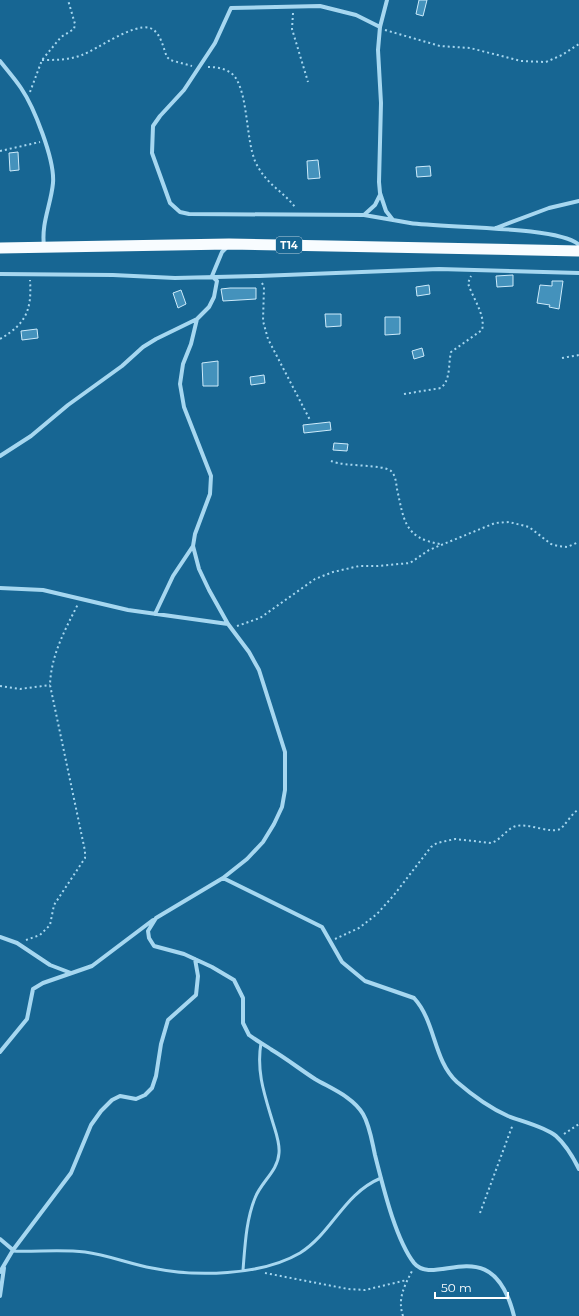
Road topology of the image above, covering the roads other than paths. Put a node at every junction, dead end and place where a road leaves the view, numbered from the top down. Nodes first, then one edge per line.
1 (387, 0) edge
2 (380, 27) junction
3 (0, 61) edge
4 (380, 193) junction
5 (579, 201) edge
6 (364, 215) junction
7 (393, 220) junction
8 (494, 228) junction
9 (229, 244) junction
10 (579, 244) edge
11 (0, 248) edge
12 (45, 248) junction
13 (579, 251) edge
14 (579, 273) edge
15 (0, 274) edge
16 (212, 276) junction
17 (197, 319) junction
18 (0, 456) edge
19 (193, 546) junction
20 (0, 588) edge
21 (155, 614) junction
22 (228, 624) junction
23 (223, 878) junction
24 (156, 918) junction
25 (0, 937) edge
26 (194, 959) junction
27 (72, 974) junction
28 (261, 1043) junction
29 (0, 1052) edge
30 (579, 1168) edge
31 (381, 1178) junction
32 (0, 1239) edge
33 (13, 1251) junction
34 (4, 1266) junction
35 (245, 1270) junction
36 (0, 1272) edge
37 (0, 1296) edge
38 (514, 1316) edge

1 - 2 street
2 - 4 street
2 - 6 street
3 - 12 street
4 - 6 street
4 - 7 street
5 - 8 street
6 - 7 street
7 - 8 street
8 - 10 street
9 - 12 highway, T14
9 - 13 highway, T14
9 - 16 street
11 - 12 highway, T14
14 - 16 street
15 - 16 street
16 - 17 street
17 - 18 street
17 - 19 street
19 - 21 street
19 - 22 street
20 - 21 street
21 - 22 street
22 - 23 street
23 - 24 street
23 - 30 street
24 - 26 street
24 - 27 street
25 - 27 street
26 - 28 street
26 - 33 street
27 - 29 street
28 - 31 street
28 - 35 lane
31 - 35 lane
31 - 38 street
32 - 33 street
33 - 34 street
33 - 35 lane
34 - 36 street
34 - 37 street

